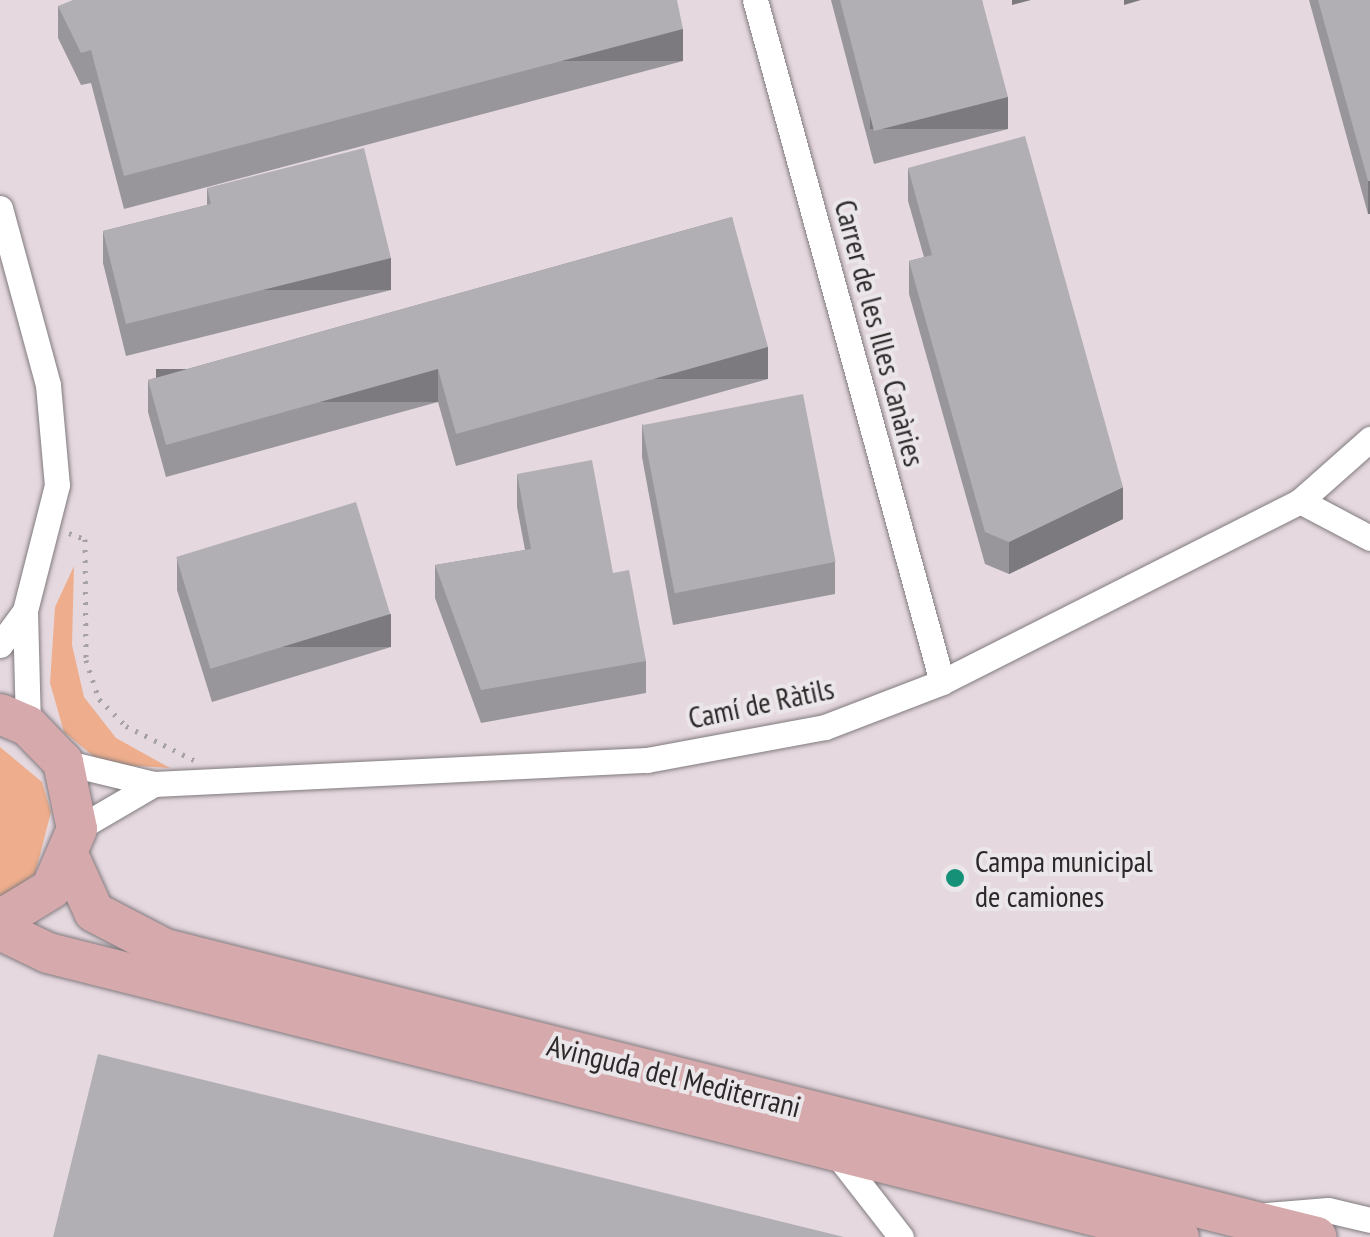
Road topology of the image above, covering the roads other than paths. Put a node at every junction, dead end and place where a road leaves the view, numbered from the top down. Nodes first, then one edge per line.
1 (755, 0) edge
2 (0, 208) edge
3 (1370, 440) edge
4 (1300, 501) junction
5 (1370, 538) edge
6 (25, 611) junction
7 (0, 646) edge
8 (942, 682) junction
9 (14, 720) edge
10 (62, 762) junction
11 (154, 784) junction
12 (74, 844) junction
13 (0, 920) edge
14 (0, 930) edge
15 (834, 1151) junction
16 (1238, 1217) junction
17 (1370, 1220) edge
18 (901, 1237) edge
19 (1179, 1237) edge
20 (1316, 1237) edge

1 - 8 street, Carrer de les Illes Canàries
2 - 6 street
3 - 4 street, Camí de Ràtils
4 - 5 street
4 - 8 street, Camí de Ràtils
6 - 7 street
6 - 9 street
8 - 11 street, Camí de Ràtils
9 - 10 main road
10 - 11 street, Camí de Ràtils
10 - 12 main road, Avinguda del Mediterrani
11 - 12 street, Camí de Ràtils
12 - 13 main road
12 - 16 main road, Avinguda del Mediterrani
14 - 15 main road, Avinguda del Mediterrani
15 - 18 street
15 - 19 main road, Avinguda del Mediterrani
16 - 17 street
16 - 20 main road, Avinguda del Mediterrani

